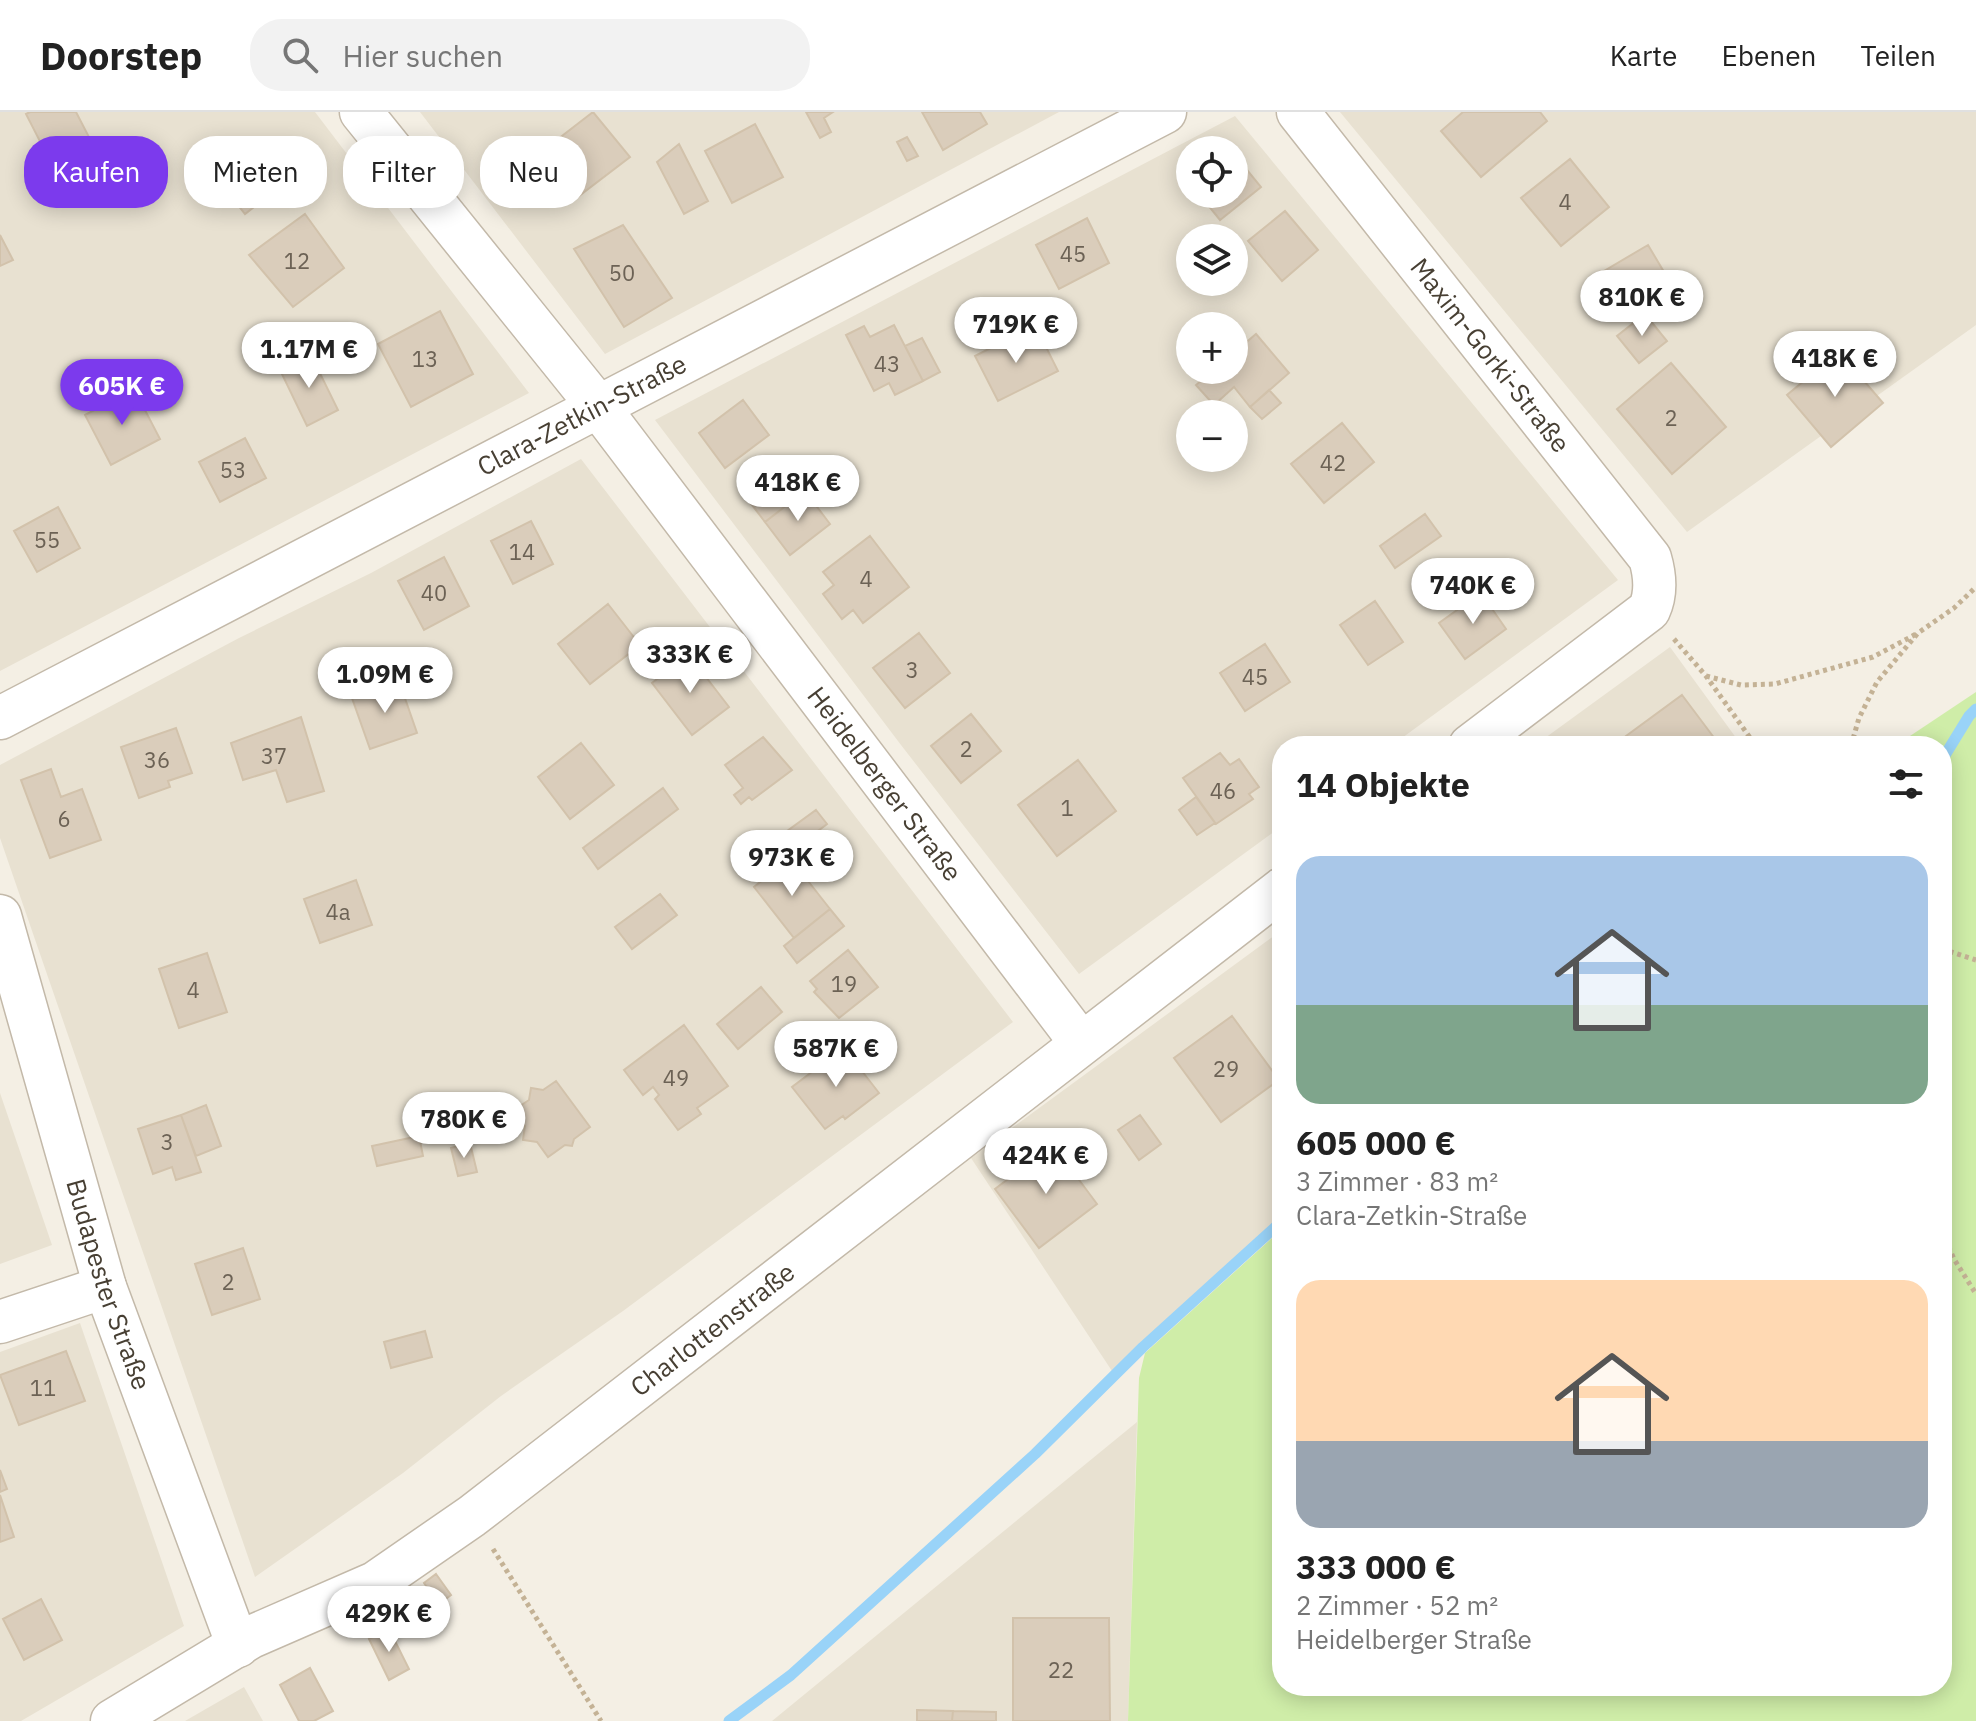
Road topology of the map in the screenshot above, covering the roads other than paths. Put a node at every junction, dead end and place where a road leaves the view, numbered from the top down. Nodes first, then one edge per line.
1 (361, 112) edge
2 (1165, 112) edge
3 (1298, 112) edge
4 (597, 405) junction
5 (0, 718) edge
6 (1483, 736) edge
7 (1272, 897) edge
8 (0, 916) edge
9 (1081, 1043) junction
10 (105, 1287) junction
11 (0, 1322) edge
12 (238, 1646) junction
13 (112, 1721) edge

1 - 4 street, Heidelberger Straße
2 - 4 street, Clara-Zetkin-Straße
3 - 6 street, Maxim-Gorki-Straße
4 - 5 street, Clara-Zetkin-Straße
4 - 9 street, Heidelberger Straße
7 - 9 street, Charlottenstraße
8 - 10 street, Budapester Straße
9 - 12 street, Charlottenstraße
10 - 11 street
10 - 12 street, Budapester Straße
12 - 13 street, Charlottenstraße

